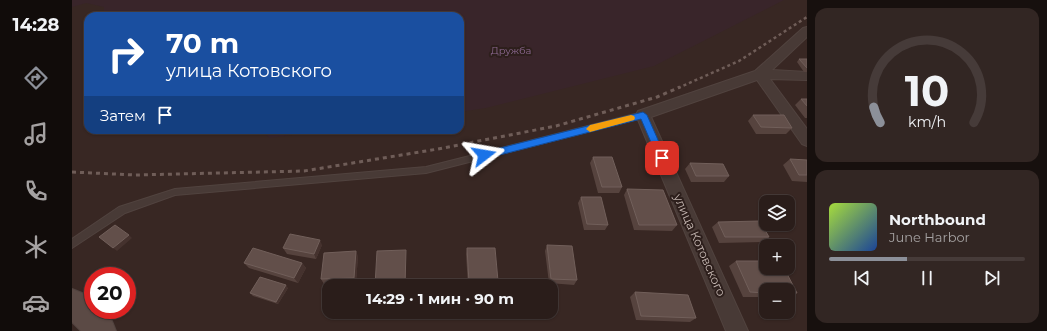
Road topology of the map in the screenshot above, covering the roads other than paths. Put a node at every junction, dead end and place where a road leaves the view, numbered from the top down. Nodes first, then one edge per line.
1 (807, 31) edge
2 (760, 74) junction
3 (807, 76) edge
4 (643, 115) junction
5 (807, 140) edge
6 (72, 244) edge
7 (72, 303) edge
8 (102, 331) edge
9 (737, 331) edge

1 - 2 street
2 - 3 street
2 - 4 street
2 - 5 street
4 - 6 lane
4 - 9 street, улица Котовского
7 - 8 main road

